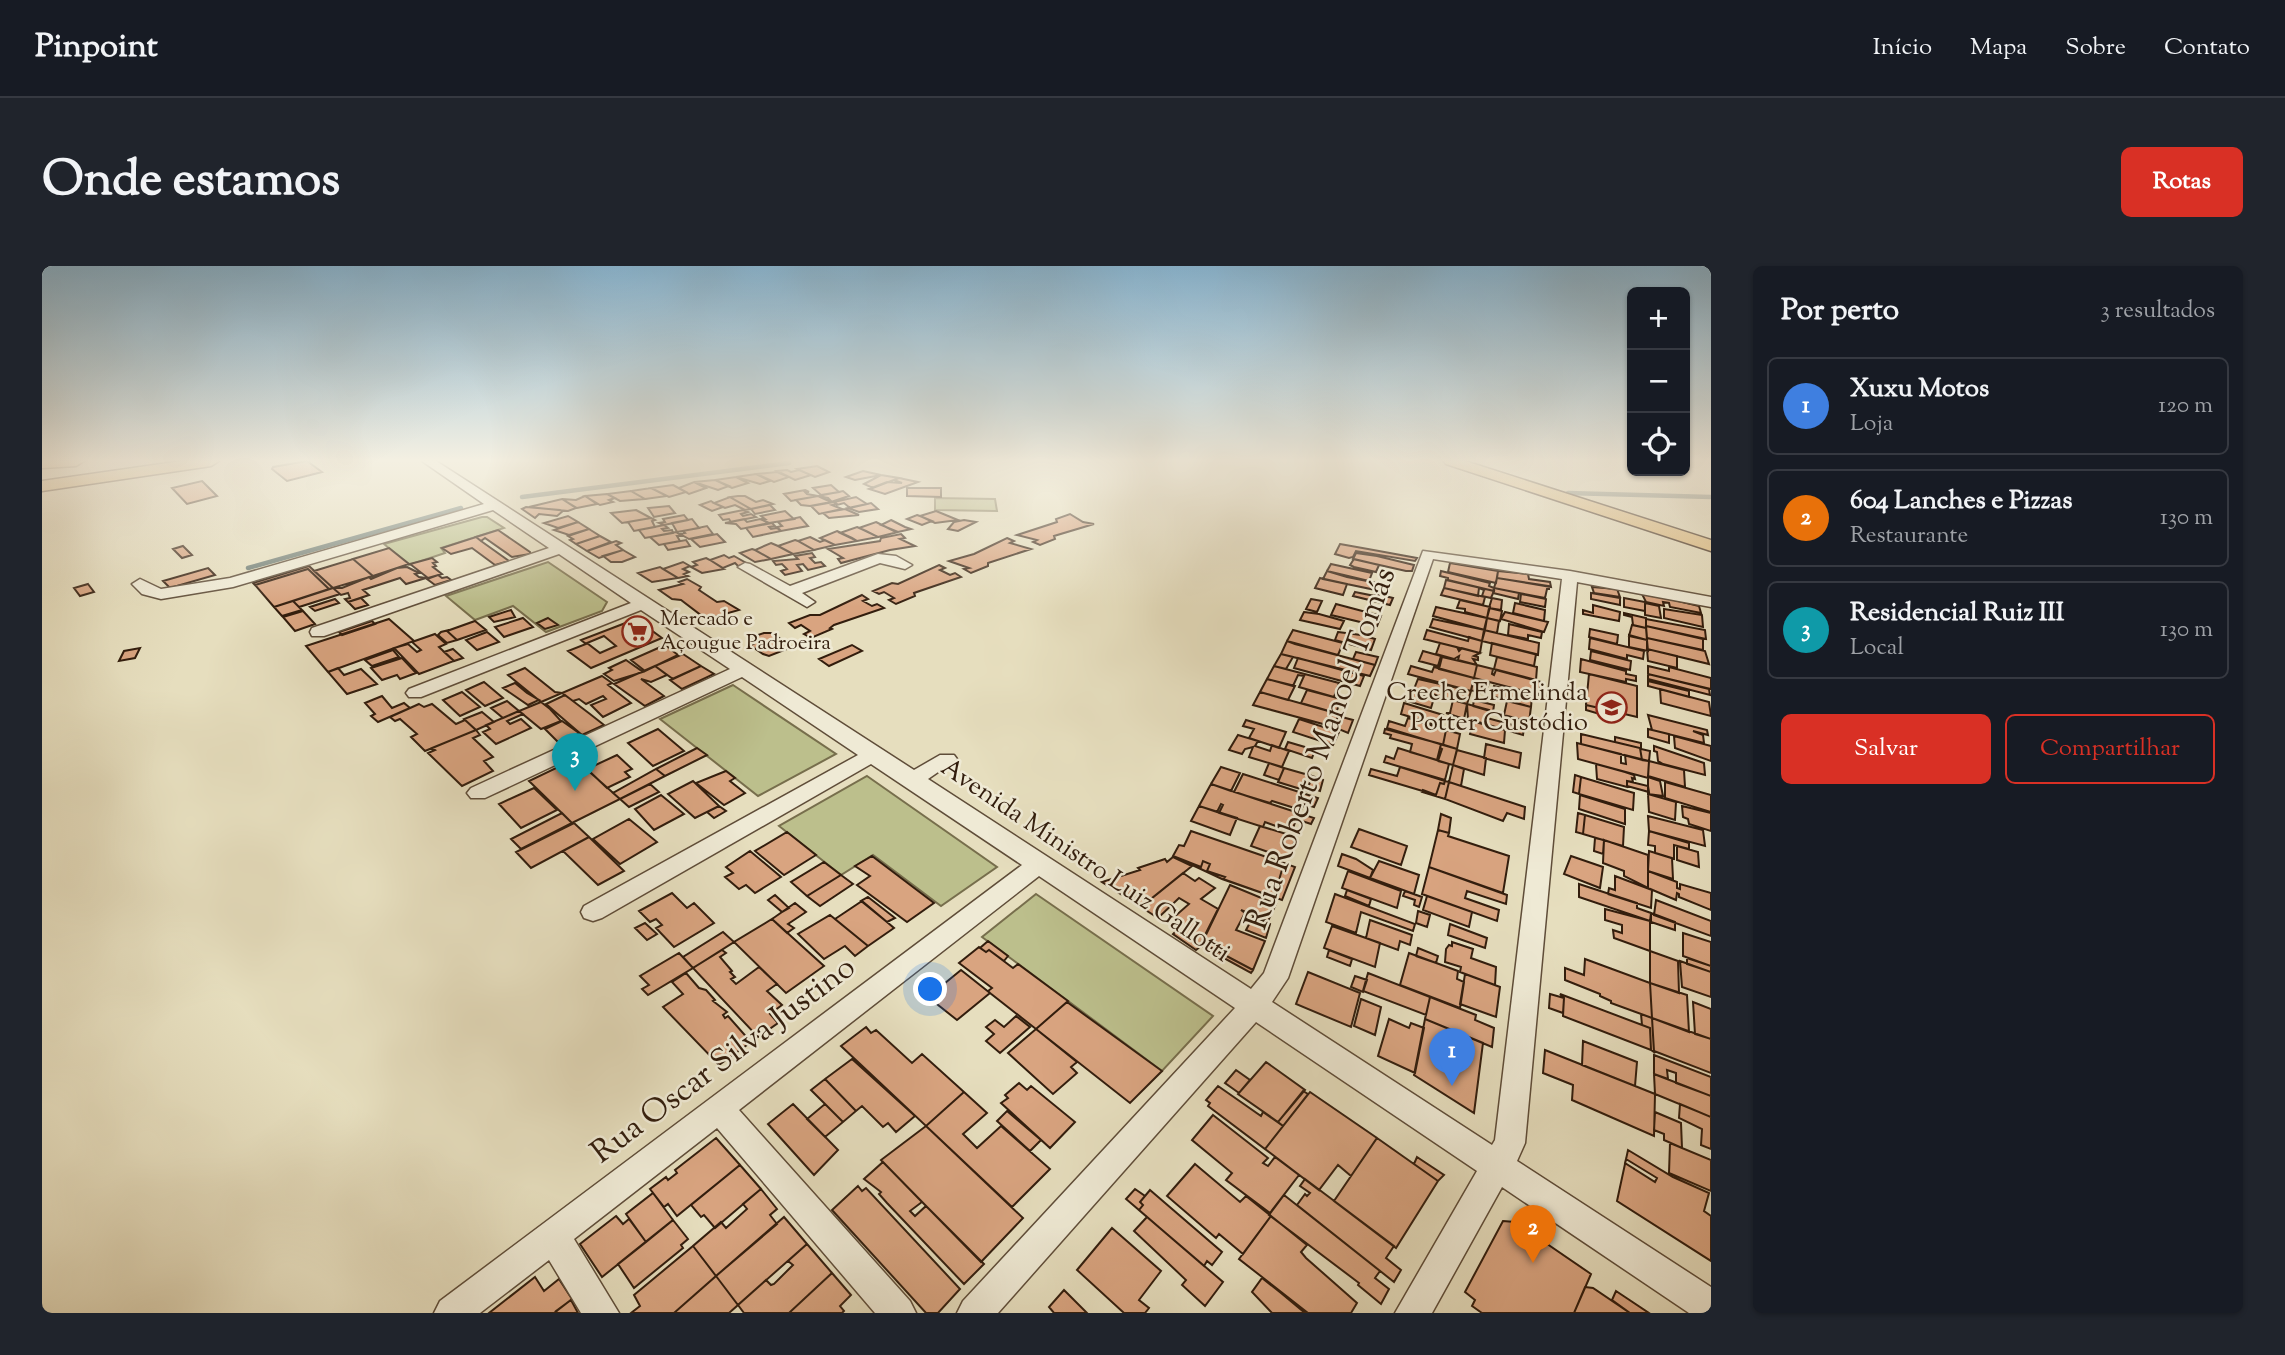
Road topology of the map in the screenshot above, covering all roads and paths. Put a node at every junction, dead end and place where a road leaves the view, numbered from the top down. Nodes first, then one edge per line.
1 (478, 510) edge
2 (502, 510) edge
3 (1600, 510) edge
4 (1711, 546) edge
5 (560, 549) junction
6 (905, 565) dead end
7 (745, 567) dead end
8 (1570, 576) junction
9 (140, 584) dead end
10 (789, 592) junction
11 (807, 602) dead end
12 (1711, 602) edge
13 (645, 603) junction
14 (318, 632) dead end
15 (744, 669) junction
16 (415, 693) dead end
17 (874, 754) junction
18 (947, 759) dead end
19 (912, 780) junction
20 (478, 793) dead end
21 (1039, 864) junction
22 (593, 912) dead end
23 (1253, 1007) junction
24 (719, 1109) junction
25 (1496, 1165) junction
26 (553, 1236) junction
27 (1711, 1307) edge
28 (452, 1313) edge
29 (601, 1313) edge
30 (898, 1313) edge
31 (975, 1313) edge
32 (1413, 1313) edge

1 - 9 street
2 - 5 street, Avenida Ministro Luiz Gallotti
3 - 4 main road
5 - 13 street, Avenida Ministro Luiz Gallotti
5 - 14 street
6 - 10 street
7 - 10 street
8 - 12 street
8 - 23 street, Rua Roberto Manoel Tomás
8 - 25 street
10 - 11 street
13 - 15 street, Avenida Ministro Luiz Gallotti
13 - 16 street
15 - 17 street, Avenida Ministro Luiz Gallotti
15 - 20 street
17 - 19 street, Avenida Ministro Luiz Gallotti
17 - 22 street
18 - 19 street
19 - 21 street, Avenida Ministro Luiz Gallotti
21 - 23 street, Avenida Ministro Luiz Gallotti
21 - 24 street, Rua Oscar Silva Justino
23 - 25 street, Avenida Ministro Luiz Gallotti
23 - 31 street, Rua Roberto Manoel Tomás
24 - 26 street, Rua Oscar Silva Justino
24 - 30 street
25 - 27 street, Avenida Ministro Luiz Gallotti
25 - 32 street
26 - 28 street, Rua Oscar Silva Justino
26 - 29 street

